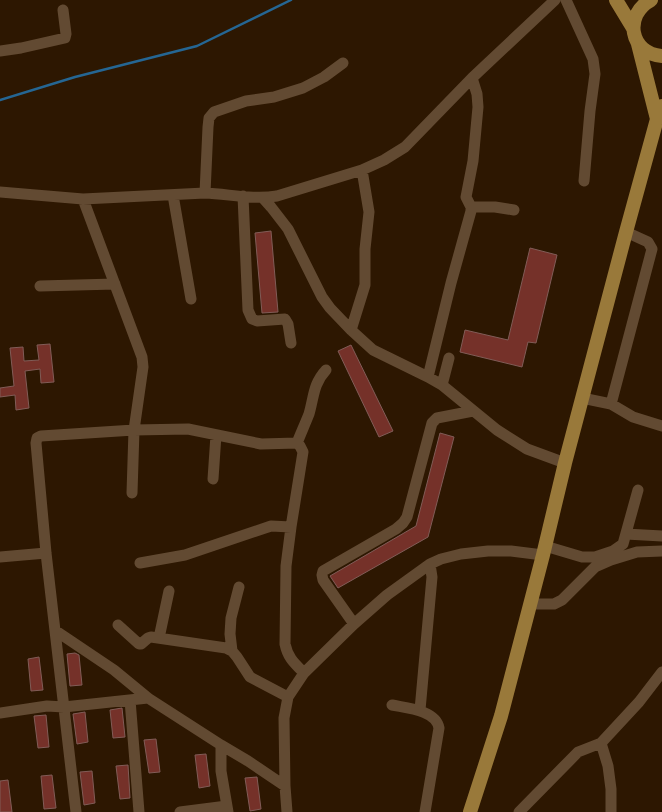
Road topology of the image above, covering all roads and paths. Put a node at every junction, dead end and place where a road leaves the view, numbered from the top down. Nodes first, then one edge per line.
1 (555, 0) edge
2 (566, 0) edge
3 (616, 0) edge
4 (650, 0) edge
5 (63, 10) dead end
6 (633, 28) junction
7 (638, 44) junction
8 (0, 50) edge
9 (662, 56) edge
10 (343, 63) dead end
11 (472, 78) junction
12 (662, 106) edge
13 (657, 119) junction
14 (362, 170) junction
15 (584, 181) dead end
16 (0, 192) edge
17 (204, 194) junction
18 (172, 195) junction
19 (243, 196) junction
20 (263, 198) junction
21 (83, 199) junction
22 (471, 207) junction
23 (514, 210) dead end
24 (626, 232) junction
25 (115, 284) junction
26 (40, 286) dead end
27 (191, 299) dead end
28 (351, 330) junction
29 (291, 343) dead end
30 (449, 358) dead end
31 (326, 370) dead end
32 (428, 377) junction
33 (442, 385) junction
34 (582, 398) junction
35 (611, 404) junction
36 (474, 411) junction
37 (662, 426) edge
38 (134, 430) junction
39 (216, 435) junction
40 (297, 443) junction
41 (565, 463) junction
42 (213, 480) dead end
43 (638, 490) dead end
44 (132, 493) dead end
45 (290, 527) junction
46 (626, 534) junction
47 (662, 536) edge
48 (662, 550) edge
49 (544, 551) junction
50 (46, 553) junction
51 (0, 557) edge
52 (140, 563) dead end
53 (430, 564) junction
54 (239, 587) dead end
55 (169, 591) dead end
56 (530, 604) junction
57 (354, 624) junction
58 (118, 625) dead end
59 (56, 631) junction
60 (159, 638) junction
61 (232, 651) junction
62 (662, 672) edge
63 (304, 673) junction
64 (288, 697) junction
65 (148, 698) junction
66 (130, 700) junction
67 (392, 705) dead end
68 (64, 707) junction
69 (420, 710) junction
70 (0, 713) edge
71 (602, 743) junction
72 (221, 745) junction
73 (285, 786) junction
74 (227, 809) edge
75 (76, 812) edge
76 (140, 812) edge
77 (180, 812) edge
78 (287, 812) edge
79 (425, 812) edge
80 (470, 812) edge
81 (519, 812) edge
82 (611, 812) edge

1 - 11 street
2 - 15 street
3 - 6 main road
4 - 6 main road
5 - 8 street
6 - 7 main road
7 - 9 main road
7 - 13 main road
10 - 17 street
11 - 14 street
11 - 22 street
12 - 13 main road
13 - 24 main road
14 - 20 street
14 - 28 street
16 - 21 street
17 - 18 street
17 - 19 street
18 - 21 street
18 - 27 street
19 - 20 street
19 - 29 street
20 - 28 street
21 - 25 street
22 - 23 street
22 - 32 street
24 - 34 main road
24 - 35 street
25 - 26 street
25 - 38 street
28 - 32 street
30 - 33 street
31 - 40 street
32 - 33 street
33 - 36 street
34 - 35 street
34 - 41 main road
35 - 37 street
36 - 41 street
36 - 57 street
38 - 39 street
38 - 44 street
38 - 50 street
39 - 40 street
39 - 42 street
40 - 45 street
41 - 49 main road
43 - 46 street
45 - 52 street
45 - 63 street
46 - 47 street
46 - 49 street
48 - 56 street
49 - 53 street
49 - 56 main road
50 - 51 street
50 - 59 street
53 - 57 street
53 - 69 street
54 - 61 street
55 - 60 street
56 - 80 main road
57 - 63 street
58 - 60 street
59 - 65 street
59 - 68 street
60 - 61 street
61 - 64 street
62 - 71 street
63 - 64 street
64 - 73 street
65 - 66 street
65 - 72 street
66 - 68 street
66 - 76 street
67 - 69 street
68 - 70 street
68 - 75 street
69 - 79 street
71 - 81 street
71 - 82 street
72 - 73 street
72 - 74 street
73 - 78 street
74 - 77 street

